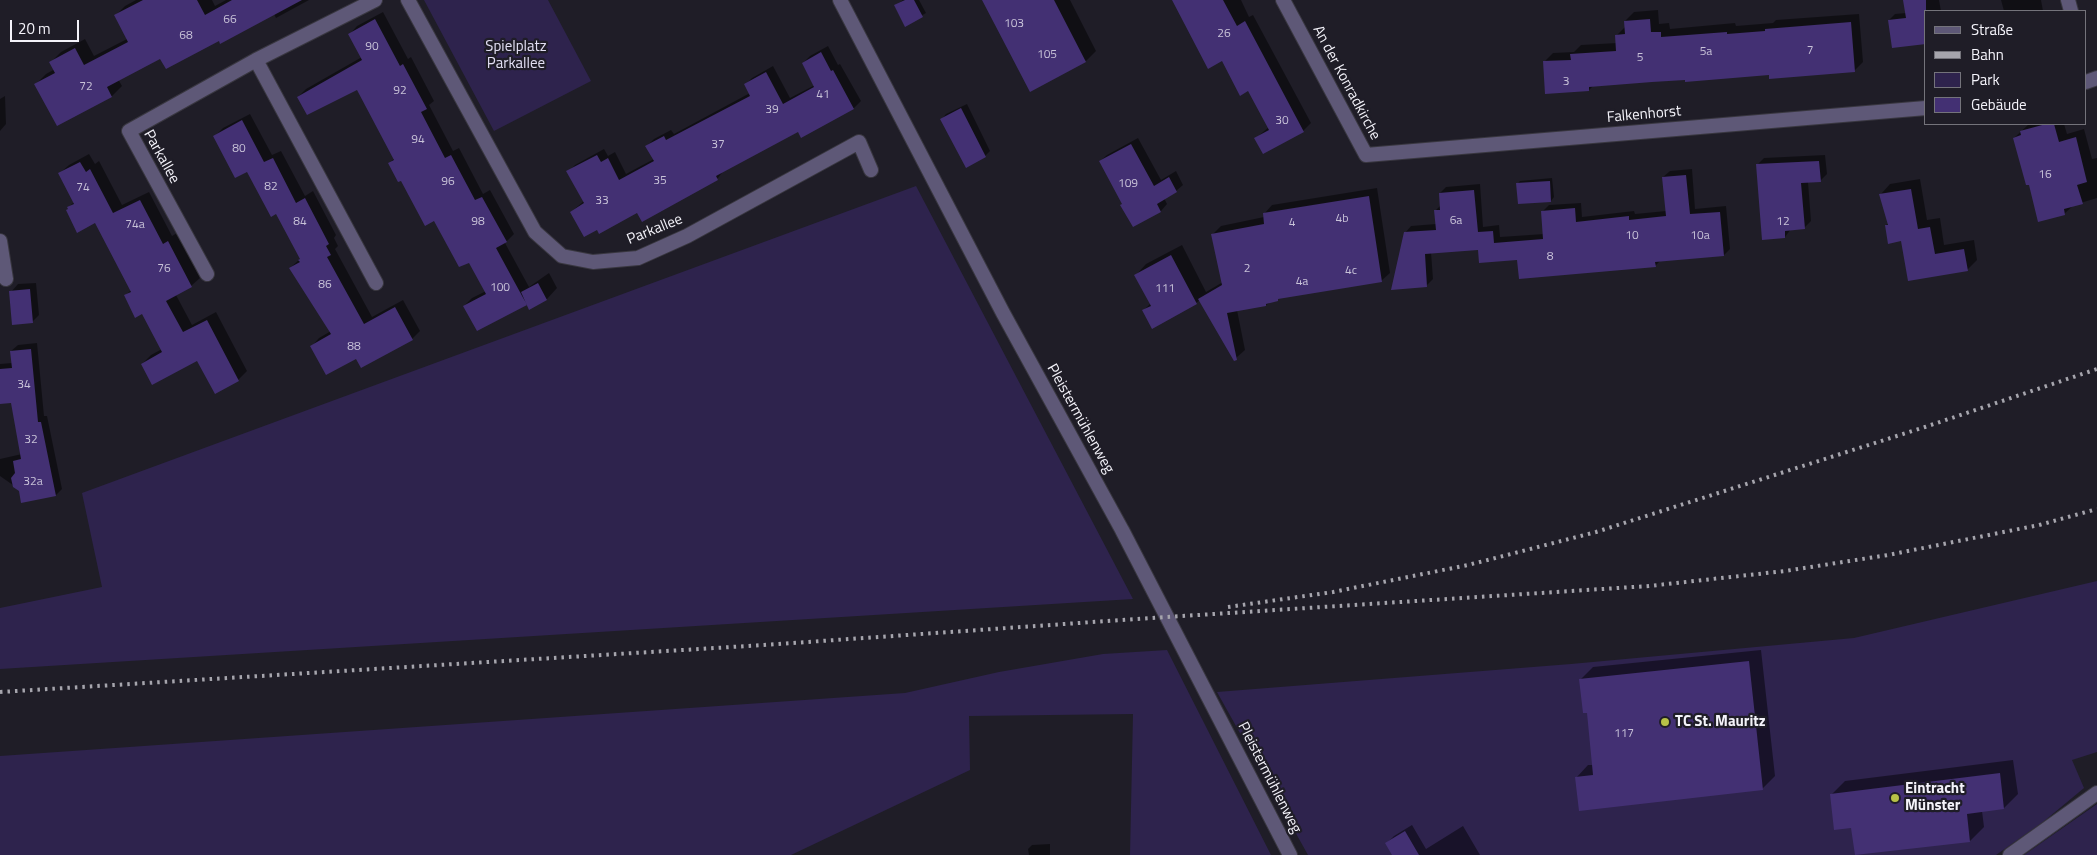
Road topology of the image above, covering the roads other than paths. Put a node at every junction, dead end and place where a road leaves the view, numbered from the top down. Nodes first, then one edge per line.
1 (374, 0) edge
2 (408, 0) edge
3 (840, 0) edge
4 (1283, 0) edge
5 (256, 60) junction
6 (1924, 108) edge
7 (1366, 155) joint
8 (871, 170) dead end
9 (0, 241) edge
10 (207, 274) dead end
11 (6, 279) dead end
12 (376, 283) dead end
13 (2097, 792) edge
14 (1290, 855) edge
15 (2010, 855) edge

1 - 5 street, Parkallee
2 - 8 street, Parkallee
3 - 14 street, Pleistermühlenweg
4 - 7 street, An der Konradkirche
5 - 10 street, Parkallee
5 - 12 street
6 - 7 street, Falkenhorst
9 - 11 street
13 - 15 street

